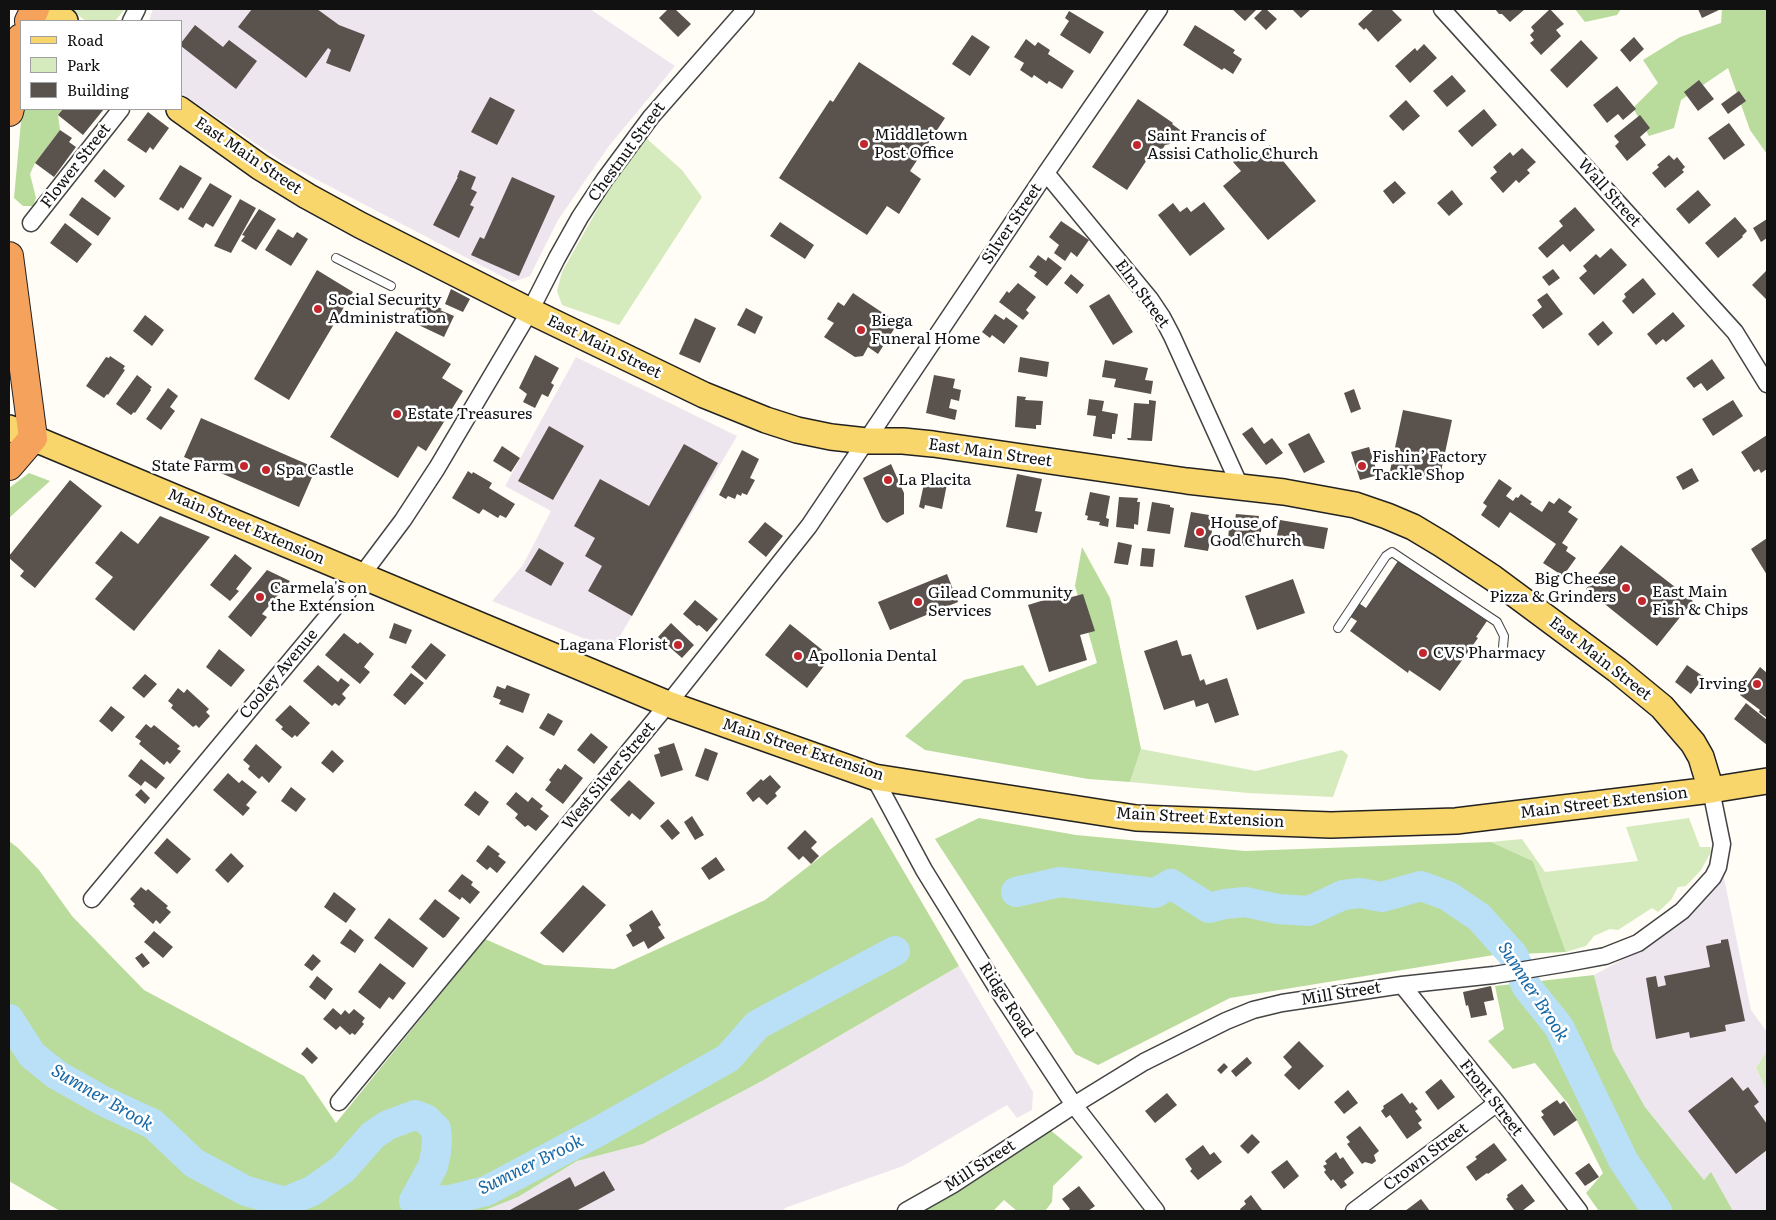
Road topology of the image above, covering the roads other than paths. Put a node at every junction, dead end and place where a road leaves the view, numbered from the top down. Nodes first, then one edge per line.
1 (48, 9) edge
2 (746, 9) edge
3 (1159, 9) edge
4 (1442, 9) edge
5 (64, 20) edge
6 (17, 58) edge
7 (120, 110) edge
8 (180, 110) edge
9 (9, 112) edge
10 (1046, 173) junction
11 (31, 223) dead end
12 (9, 256) edge
13 (336, 258) dead end
14 (390, 286) dead end
15 (530, 311) junction
16 (1767, 384) edge
17 (21, 433) edge
18 (867, 441) junction
19 (9, 466) edge
20 (1240, 486) junction
21 (362, 576) junction
22 (1338, 628) dead end
23 (1503, 647) dead end
24 (668, 704) junction
25 (874, 777) junction
26 (1767, 781) edge
27 (1710, 790) junction
28 (92, 899) dead end
29 (1402, 985) junction
30 (339, 1102) dead end
31 (1497, 1103) junction
32 (1074, 1105) junction
33 (906, 1211) edge
34 (1156, 1211) edge
35 (1354, 1211) edge
36 (1579, 1211) edge

1 - 5 main road
2 - 15 street, Chestnut Street
3 - 10 street, Silver Street
4 - 16 street, Wall Street
6 - 9 highway
7 - 11 street, Flower Street
8 - 15 main road, East Main Street
10 - 18 street, Silver Street
10 - 20 street, Elm Street
12 - 17 highway
13 - 14 lane
15 - 18 main road, East Main Street
15 - 21 street, Cooley Avenue
17 - 19 highway
17 - 21 main road, Main Street Extension
18 - 20 main road, East Main Street
18 - 24 street, West Silver Street
20 - 27 main road, East Main Street
21 - 24 main road, Main Street Extension
21 - 28 street, Cooley Avenue
22 - 23 lane
24 - 25 main road, Main Street Extension
24 - 30 street, West Silver Street
25 - 27 main road, Main Street Extension
25 - 32 street, Ridge Road
26 - 27 main road
27 - 29 street, Mill Street
29 - 31 street, Front Street
29 - 32 street, Mill Street
31 - 35 street, Crown Street
31 - 36 street, Front Street
32 - 33 street, Mill Street
32 - 34 street, Ridge Road

